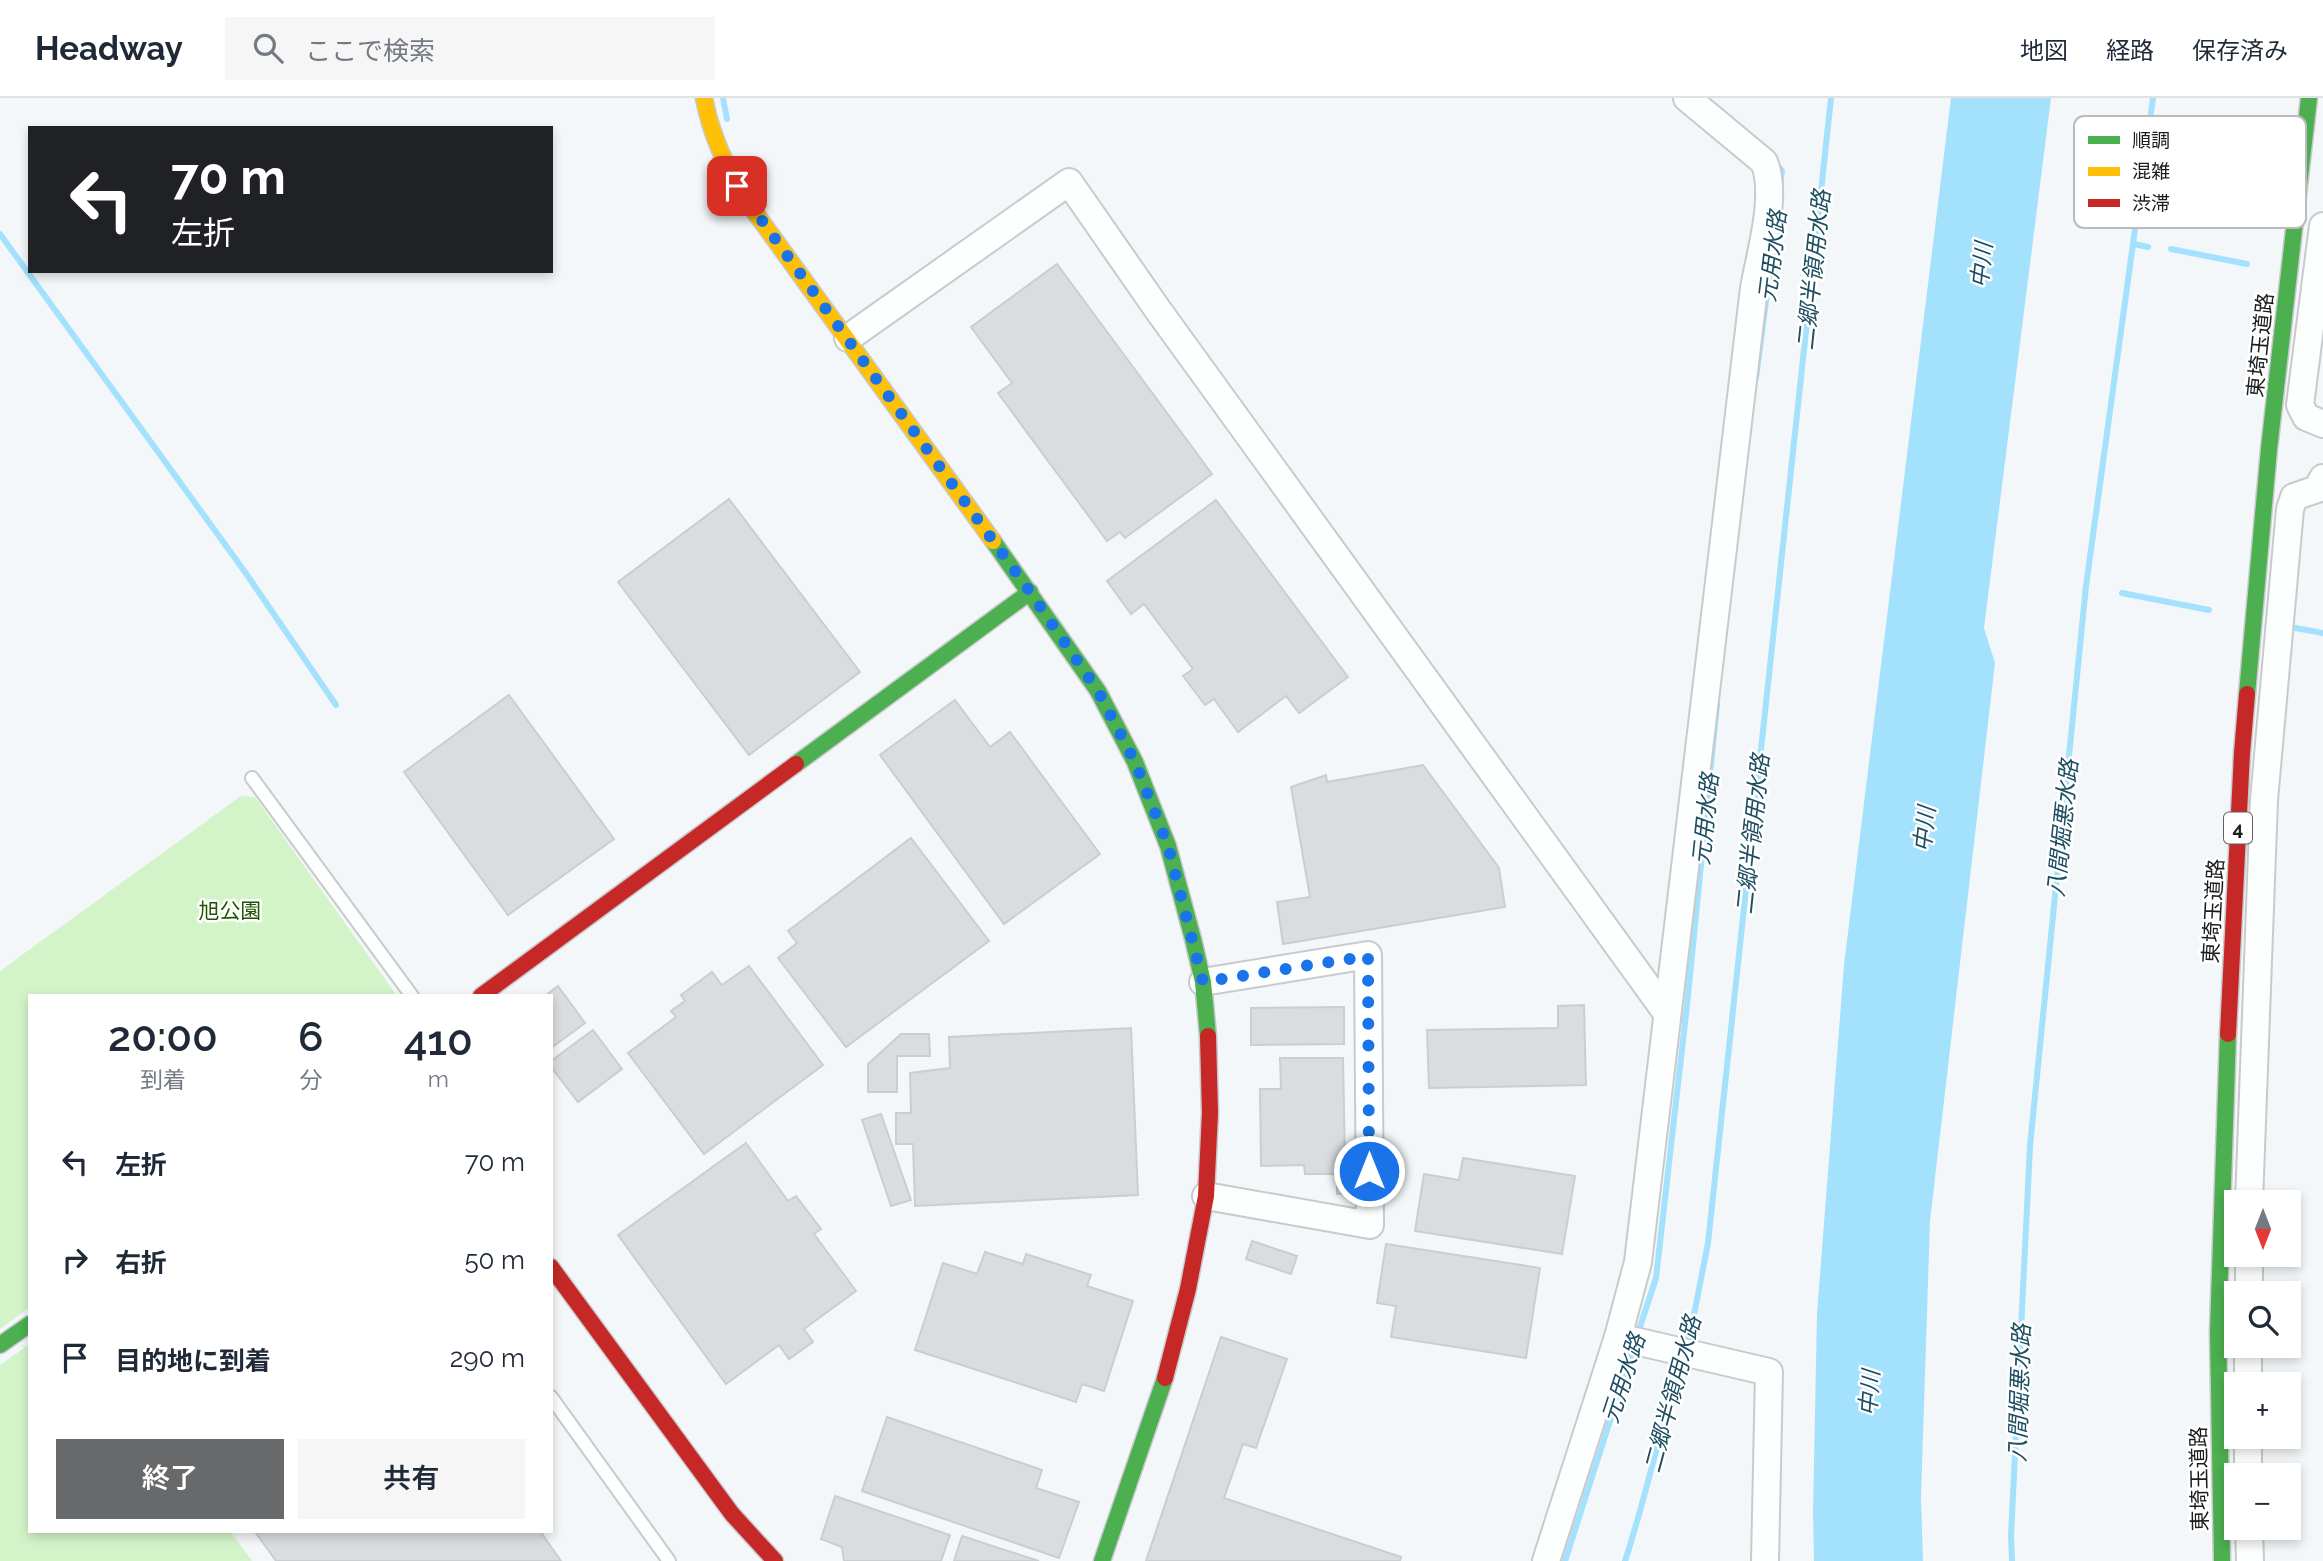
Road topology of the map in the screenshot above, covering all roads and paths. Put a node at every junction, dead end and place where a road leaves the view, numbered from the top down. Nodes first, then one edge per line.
1 (704, 98) edge
2 (1687, 98) edge
3 (2309, 98) edge
4 (2306, 124) edge
5 (2323, 226) edge
6 (2294, 228) edge
7 (848, 338) junction
8 (2323, 424) edge
9 (2323, 478) edge
10 (1030, 592) junction
11 (252, 778) dead end
12 (1203, 982) junction
13 (411, 994) edge
14 (484, 994) edge
15 (1666, 1012) junction
16 (2249, 1190) edge
17 (1206, 1196) junction
18 (553, 1270) edge
19 (28, 1325) edge
20 (1618, 1337) junction
21 (0, 1345) edge
22 (553, 1400) edge
23 (2249, 1540) edge
24 (669, 1561) edge
25 (775, 1561) edge
26 (1102, 1561) edge
27 (1546, 1561) edge
28 (1765, 1561) edge
29 (2222, 1561) edge
30 (2250, 1561) edge

1 - 7 main road
2 - 15 street
3 - 4 main road, 東埼玉道路 / 4
5 - 8 street
6 - 29 main road, 東埼玉道路 / 4
7 - 10 main road
7 - 15 street
9 - 16 street
10 - 12 main road
10 - 14 main road
11 - 13 lane
12 - 17 main road
12 - 17 street
15 - 20 street
17 - 26 main road
18 - 25 main road
19 - 21 main road
20 - 27 street
20 - 28 street
22 - 24 lane
23 - 30 street

